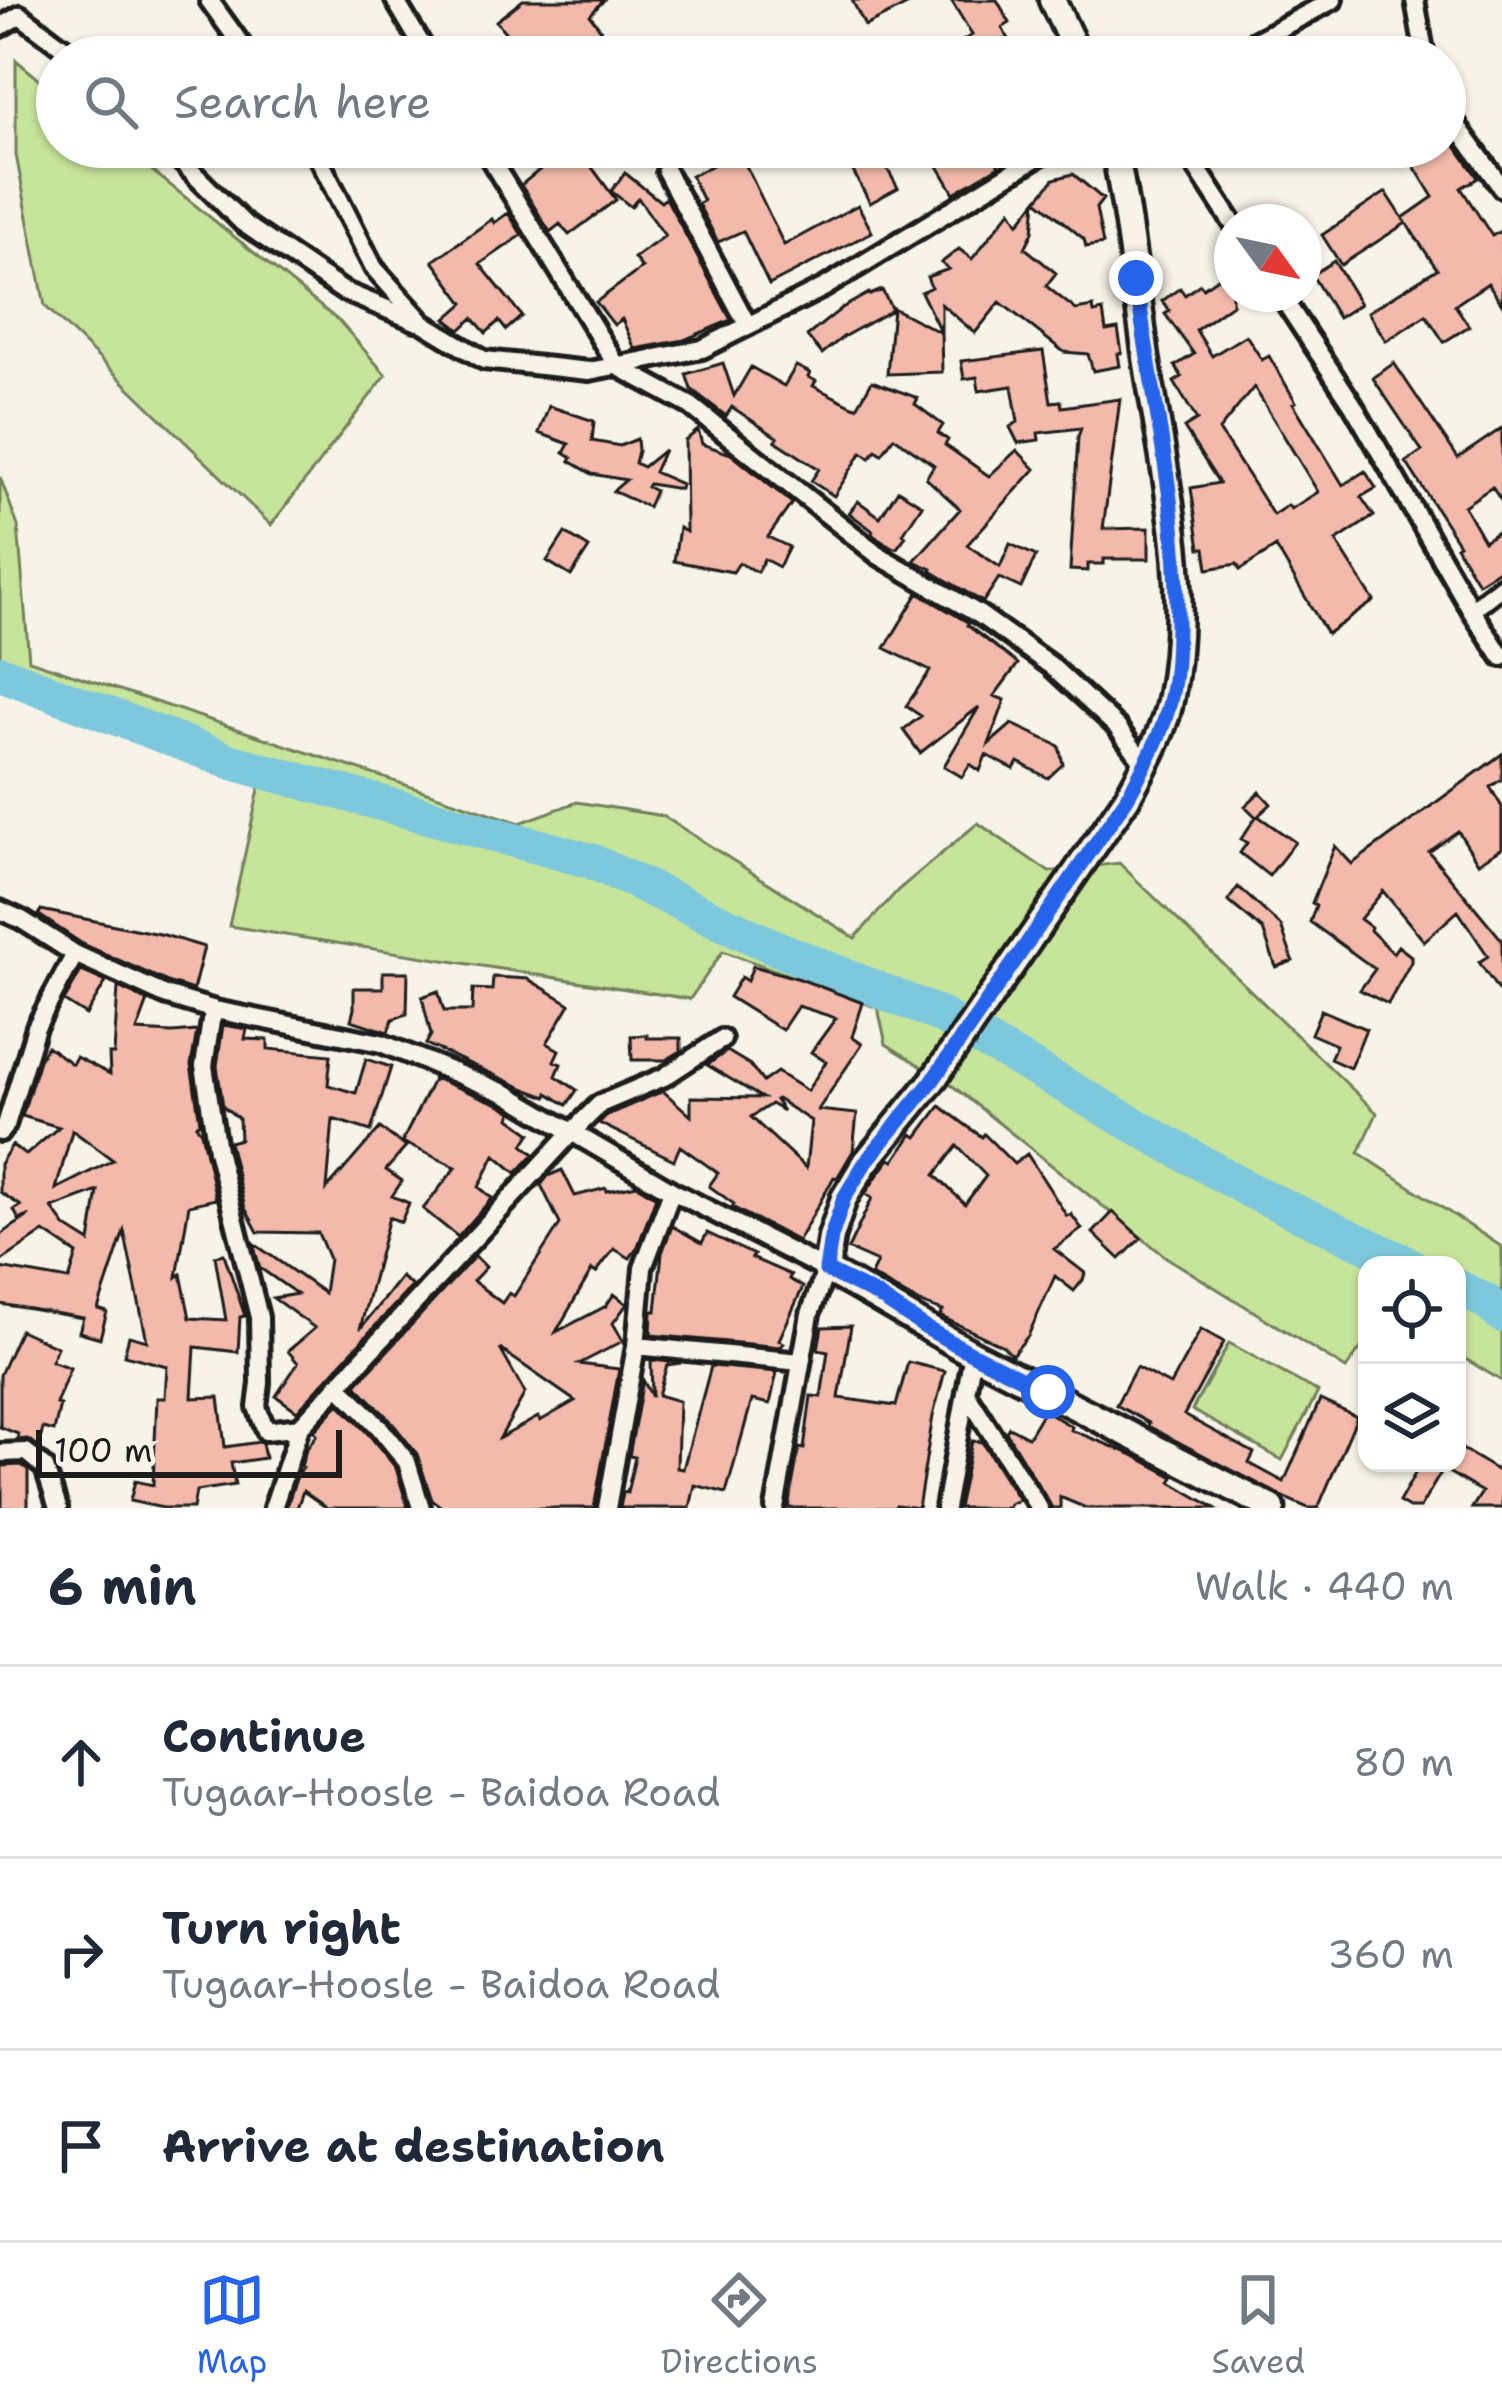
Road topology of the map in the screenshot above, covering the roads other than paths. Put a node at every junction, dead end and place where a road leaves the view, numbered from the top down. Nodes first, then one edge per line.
1 (209, 0) edge
2 (395, 0) edge
3 (1334, 0) edge
4 (1415, 0) edge
5 (1054, 1) edge
6 (0, 6) edge
7 (20, 15) junction
8 (0, 27) edge
9 (48, 36) edge
10 (235, 36) edge
11 (416, 36) edge
12 (1070, 36) edge
13 (1266, 36) edge
14 (1421, 36) edge
15 (1466, 138) edge
16 (188, 168) edge
17 (324, 168) edge
18 (496, 168) edge
19 (1020, 168) edge
20 (1118, 168) edge
21 (1197, 168) edge
22 (666, 172) dead end
23 (1502, 188) edge
24 (1220, 204) edge
25 (1292, 312) edge
26 (423, 323) junction
27 (748, 326) junction
28 (617, 366) junction
29 (1502, 586) edge
30 (1472, 610) junction
31 (1502, 657) edge
32 (1145, 764) junction
33 (0, 910) edge
34 (75, 954) junction
35 (215, 1010) junction
36 (722, 1039) dead end
37 (0, 1132) edge
38 (572, 1132) junction
39 (672, 1191) junction
40 (826, 1270) junction
41 (636, 1346) junction
42 (973, 1354) junction
43 (801, 1362) junction
44 (338, 1385) junction
45 (966, 1393) junction
46 (300, 1427) junction
47 (0, 1453) edge
48 (58, 1508) edge
49 (273, 1508) edge
50 (421, 1508) edge
51 (607, 1508) edge
52 (775, 1508) edge
53 (945, 1508) edge
54 (1039, 1508) edge
55 (1272, 1508) edge

1 - 10 street
2 - 11 street
3 - 13 street
4 - 14 street
5 - 12 main road
6 - 7 street
7 - 8 street
7 - 9 street
15 - 23 street
16 - 26 street
17 - 26 street
18 - 28 street
19 - 27 street
20 - 32 main road
21 - 24 street
22 - 27 street
25 - 30 street
26 - 28 street
27 - 28 street
28 - 32 street
29 - 30 street
30 - 31 street
32 - 40 main road
33 - 34 street
34 - 35 street
34 - 37 street
35 - 38 street
35 - 46 street
36 - 38 street
38 - 39 street
38 - 44 street
39 - 40 street
39 - 41 street
40 - 42 main road
40 - 43 street
41 - 43 street
41 - 51 street
42 - 45 street
42 - 55 main road
43 - 52 street
44 - 46 street
44 - 50 street
45 - 53 street
45 - 54 street
46 - 49 street
47 - 48 street

